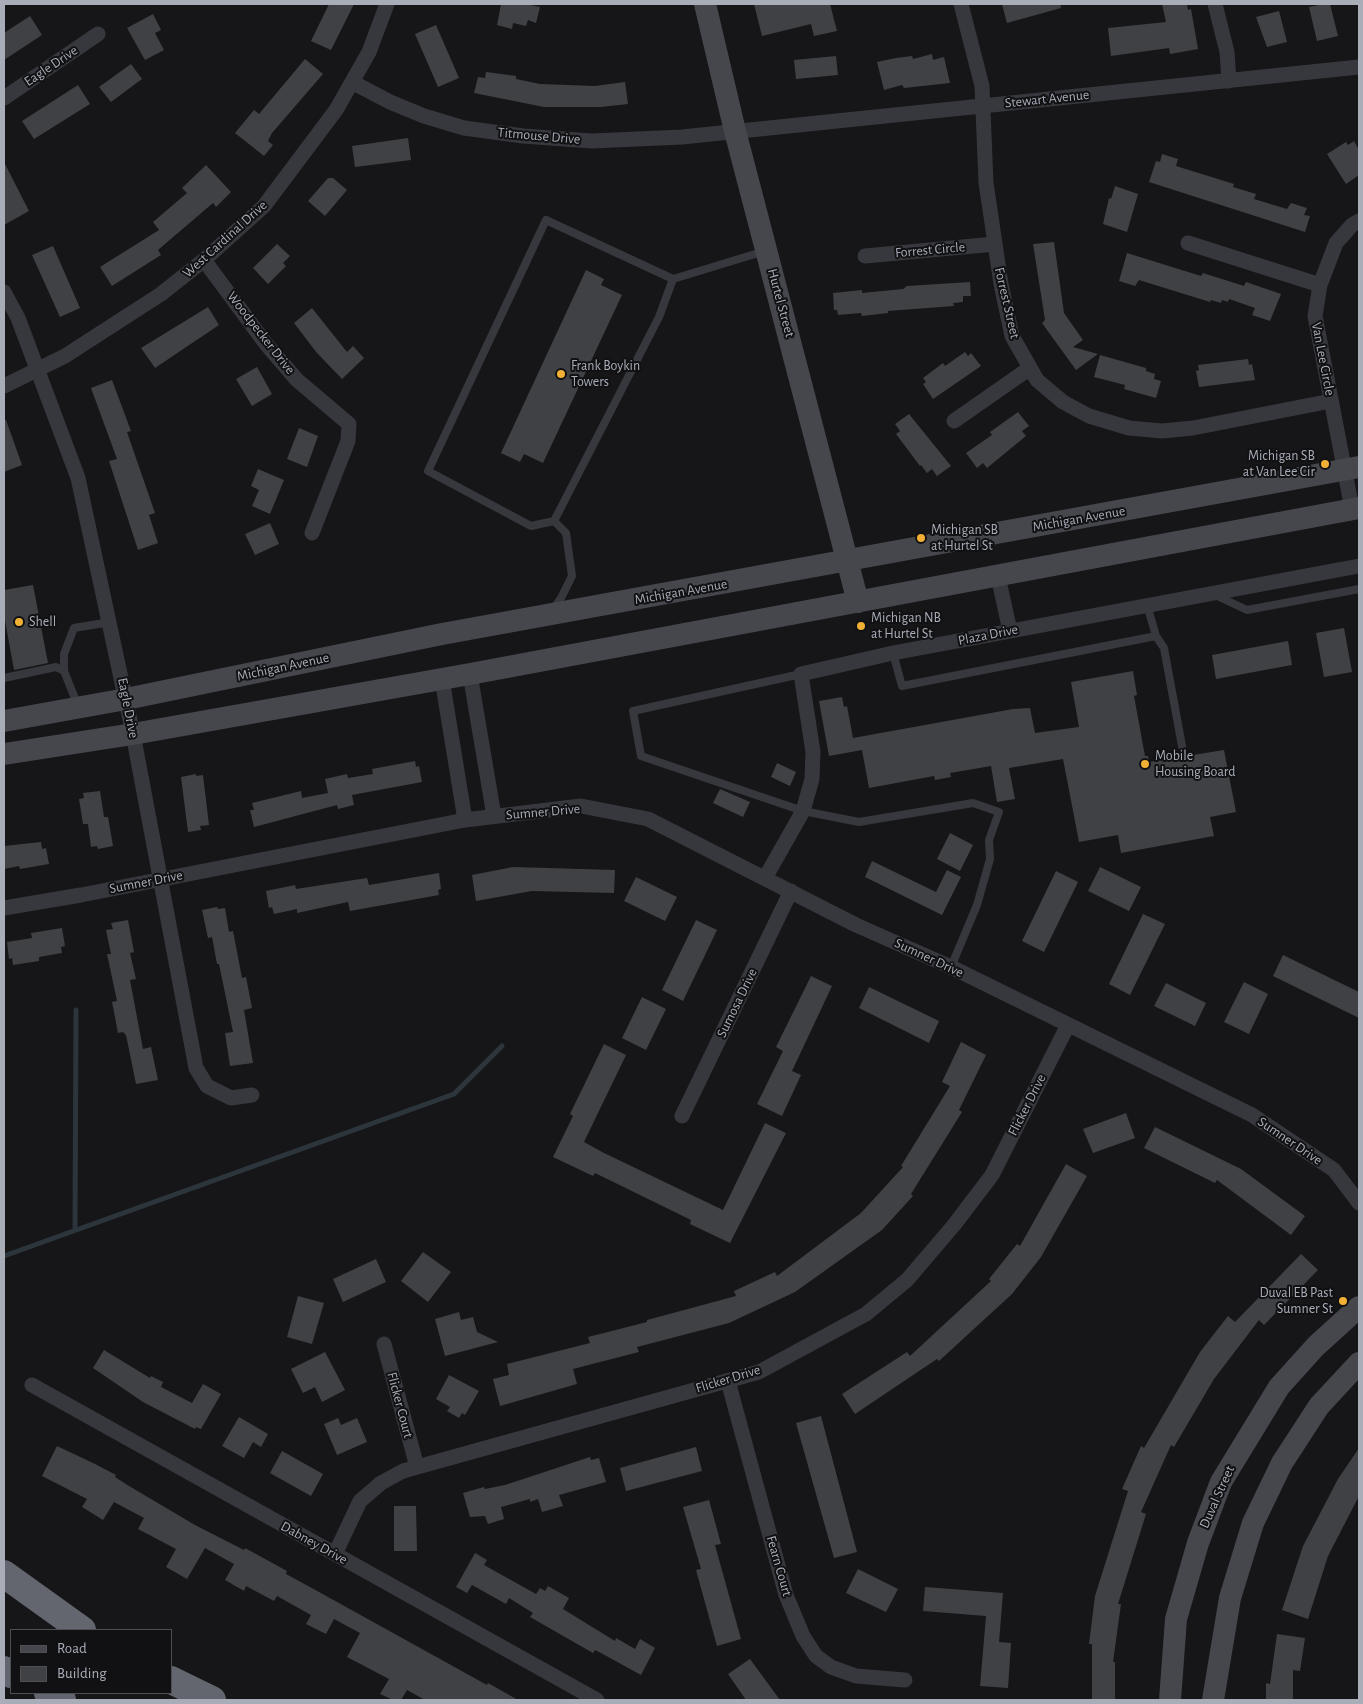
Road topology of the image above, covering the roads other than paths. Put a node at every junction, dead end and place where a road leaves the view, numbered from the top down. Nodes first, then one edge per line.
1 (387, 4) edge
2 (706, 4) edge
3 (961, 4) edge
4 (1215, 4) edge
5 (98, 34) dead end
6 (1359, 67) edge
7 (1229, 80) junction
8 (352, 82) junction
9 (4, 98) edge
10 (983, 106) junction
11 (736, 131) junction
12 (1359, 221) edge
13 (1188, 242) dead end
14 (995, 244) junction
15 (767, 250) junction
16 (865, 256) dead end
17 (204, 260) junction
18 (673, 279) junction
19 (1320, 285) junction
20 (4, 292) edge
21 (1030, 368) junction
22 (38, 370) junction
23 (4, 386) edge
24 (1331, 401) junction
25 (954, 421) dead end
26 (1352, 468) edge
27 (1356, 509) edge
28 (554, 521) junction
29 (312, 533) dead end
30 (849, 561) junction
31 (1359, 566) edge
32 (998, 576) junction
33 (1359, 589) edge
34 (1211, 593) junction
35 (858, 602) junction
36 (1147, 605) junction
37 (547, 616) junction
38 (110, 622) junction
39 (1010, 631) junction
40 (1156, 636) junction
41 (893, 653) junction
42 (64, 671) junction
43 (470, 674) junction
44 (801, 674) junction
45 (4, 678) edge
46 (442, 678) junction
47 (126, 699) junction
48 (78, 708) junction
49 (4, 717) edge
50 (4, 721) edge
51 (133, 734) junction
52 (1182, 746) dead end
53 (4, 754) edge
54 (803, 811) junction
55 (494, 816) junction
56 (465, 820) junction
57 (766, 878) junction
58 (161, 880) junction
59 (792, 891) junction
60 (4, 908) edge
61 (951, 967) junction
62 (1068, 1025) junction
63 (252, 1095) dead end
64 (682, 1116) dead end
65 (1359, 1203) edge
66 (1359, 1307) edge
67 (384, 1344) dead end
68 (1359, 1363) edge
69 (728, 1381) junction
70 (32, 1385) dead end
71 (417, 1467) junction
72 (336, 1554) junction
73 (4, 1574) edge
74 (4, 1598) edge
75 (69, 1629) edge
76 (81, 1629) edge
77 (172, 1680) edge
78 (905, 1680) dead end
79 (50, 1694) edge
80 (62, 1700) edge
81 (212, 1700) edge
82 (597, 1700) edge
83 (1170, 1700) edge
84 (1213, 1700) edge

1 - 8 street, West Cardinal Drive
2 - 11 main road, Hurtel Street
3 - 10 street, Forrest Street
4 - 7 street
5 - 9 street, Eagle Drive
6 - 7 street, Stewart Avenue
7 - 10 street, Stewart Avenue
8 - 11 street, Titmouse Drive
8 - 17 street, West Cardinal Drive
10 - 11 street, Stewart Avenue
10 - 14 street, Forrest Street
11 - 15 main road, Hurtel Street
12 - 19 street, Van Lee Circle
13 - 19 street
14 - 16 street, Forrest Circle
14 - 21 street, Forrest Street
15 - 18 lane
15 - 30 main road, Hurtel Street
17 - 22 street, West Cardinal Drive
17 - 29 street, Woodpecker Drive
18 - 28 lane
18 - 28 lane
19 - 24 street, Van Lee Circle
20 - 22 street, Eagle Drive
21 - 24 street, Forrest Street
21 - 25 street
22 - 23 street, West Cardinal Drive
22 - 38 street, Eagle Drive
24 - 26 street, Van Lee Circle
26 - 27 street, Van Lee Circle
26 - 30 main road, Michigan Avenue
27 - 32 main road
28 - 37 lane
30 - 35 main road, Hurtel Street
30 - 37 main road, Michigan Avenue
31 - 34 street, Plaza Drive
32 - 35 main road
32 - 39 street
33 - 34 lane
34 - 36 street, Plaza Drive
35 - 43 main road
36 - 39 street, Plaza Drive
36 - 40 lane
37 - 47 main road, Michigan Avenue
38 - 42 lane
38 - 47 street, Eagle Drive
39 - 41 street, Plaza Drive
40 - 41 lane
40 - 52 lane
41 - 44 street, Plaza Drive
42 - 45 lane
42 - 48 lane
43 - 46 main road
43 - 55 street
44 - 54 street
44 - 54 lane
46 - 51 main road
46 - 56 street
47 - 48 main road, Michigan Avenue
47 - 51 street, Eagle Drive
48 - 50 main road, Michigan Avenue
49 - 50 lane
51 - 53 main road
51 - 58 street, Eagle Drive
54 - 57 street
54 - 61 lane
55 - 56 street, Sumner Drive
55 - 57 street, Sumner Drive
56 - 58 street, Sumner Drive
57 - 59 street, Sumner Drive
58 - 60 street, Sumner Drive
58 - 63 street, Eagle Drive
59 - 61 street, Sumner Drive
59 - 64 street, Sumosa Drive
61 - 62 street, Sumner Drive
62 - 65 street, Sumner Drive
62 - 69 street, Flicker Drive
66 - 83 main road, Duval Street
67 - 71 street, Flicker Court
68 - 84 main road
69 - 71 street, Flicker Drive
69 - 78 street, Fearn Court
70 - 72 street, Dabney Drive
71 - 72 street, Flicker Drive
72 - 82 street, Dabney Drive
73 - 76 highway
74 - 75 highway
77 - 81 highway
79 - 80 highway

